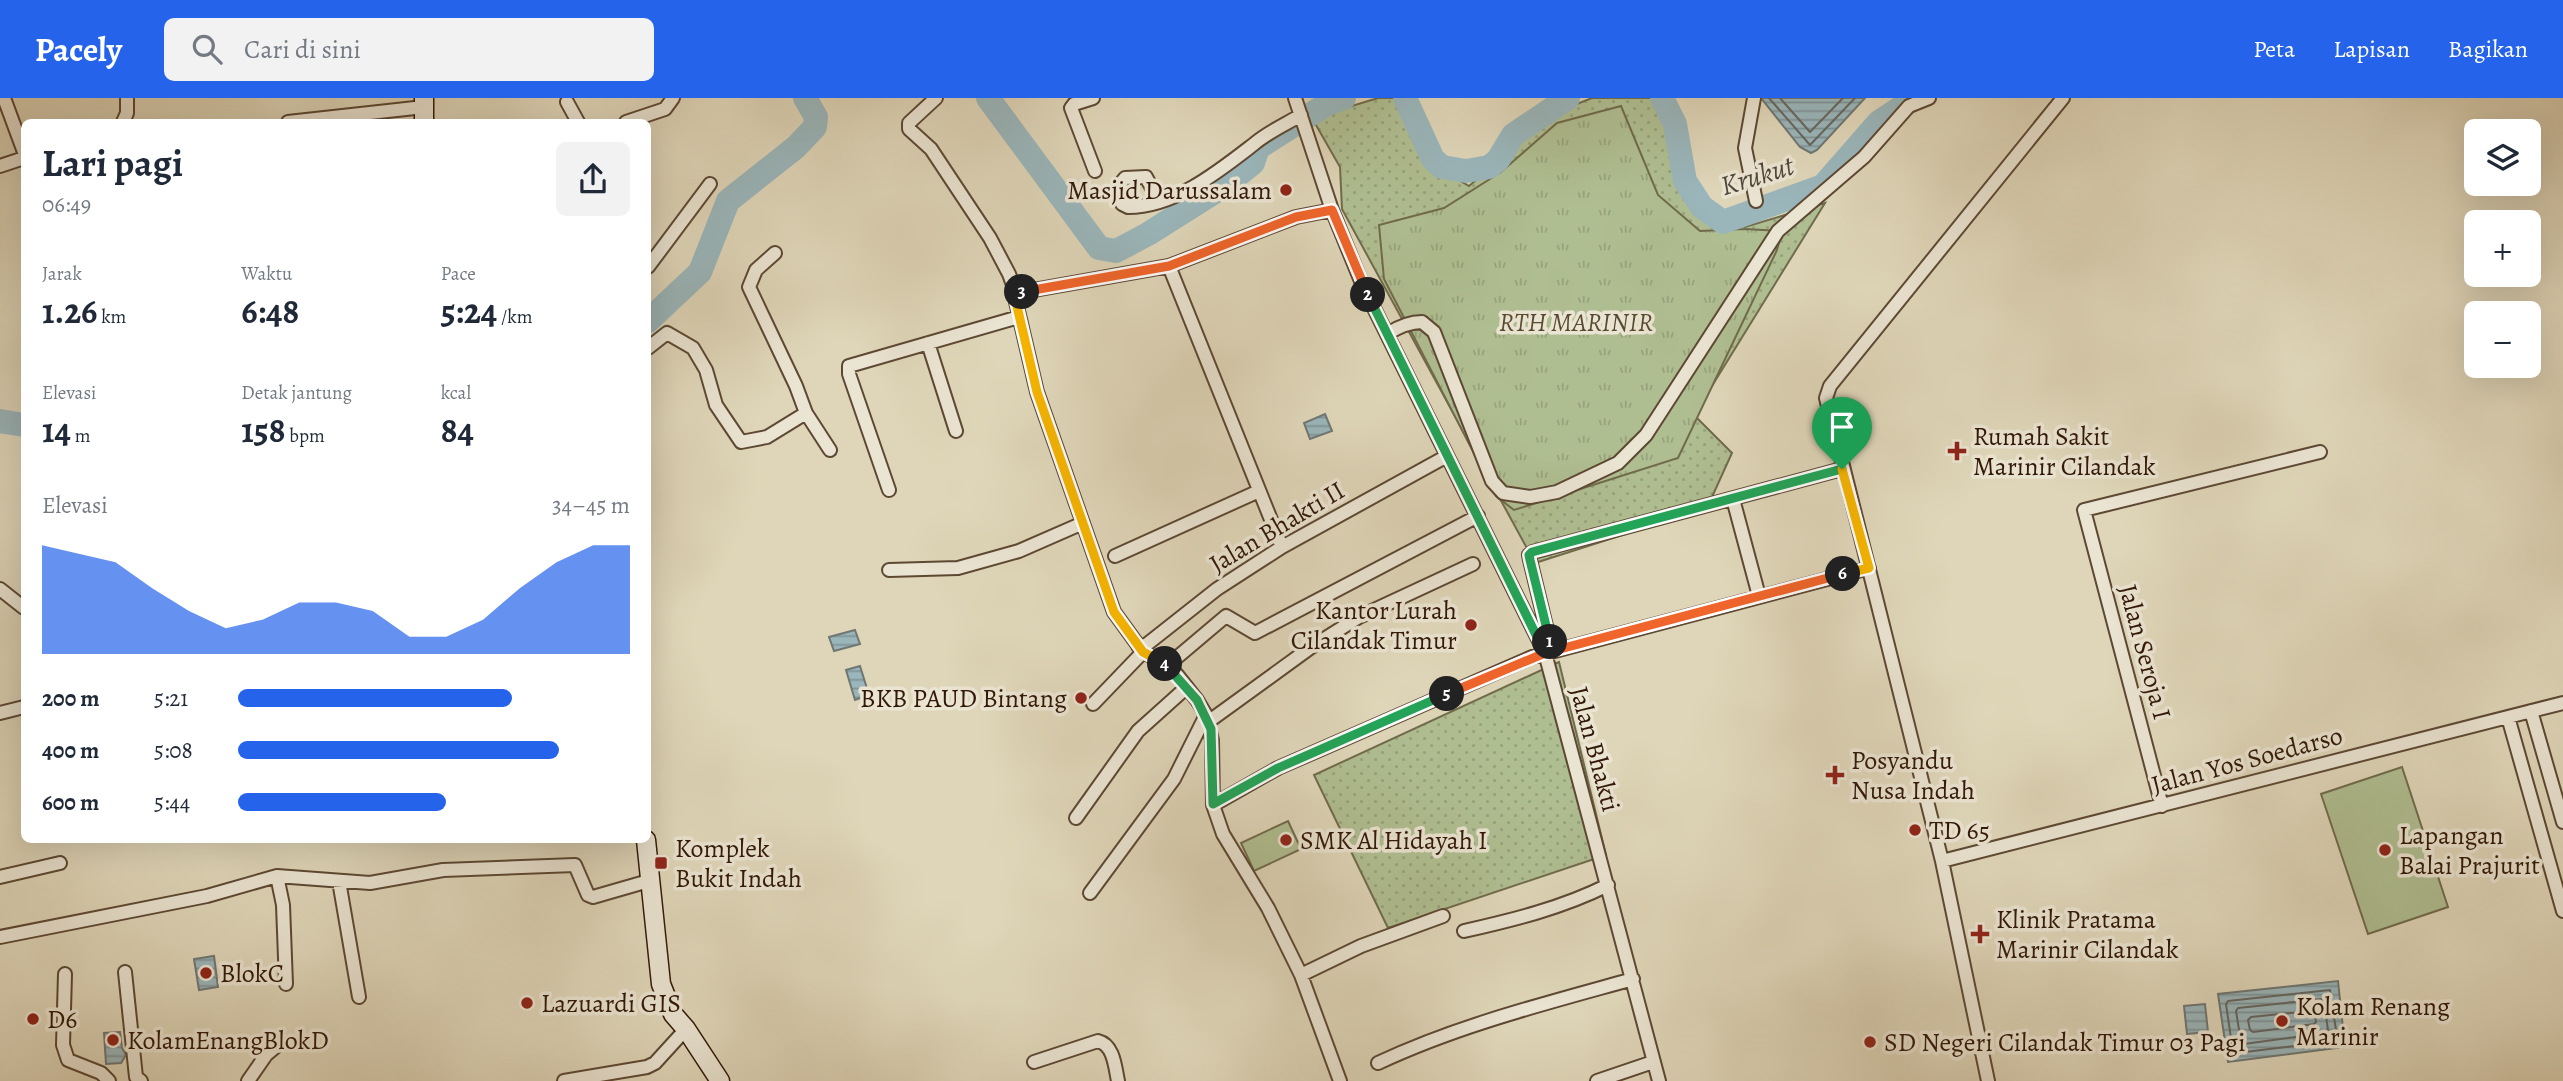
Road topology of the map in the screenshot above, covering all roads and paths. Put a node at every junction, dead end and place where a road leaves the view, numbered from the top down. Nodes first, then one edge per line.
1 (4, 98) edge
2 (127, 98) edge
3 (673, 98) edge
4 (936, 98) edge
5 (1093, 98) edge
6 (1754, 98) edge
7 (1929, 98) edge
8 (2063, 98) edge
9 (568, 102) dead end
10 (424, 109) edge
11 (1300, 111) edge
12 (124, 119) edge
13 (319, 119) edge
14 (576, 119) edge
15 (635, 119) edge
16 (21, 144) edge
17 (21, 159) edge
18 (0, 166) edge
19 (1095, 171) dead end
20 (710, 184) dead end
21 (1159, 201) dead end
22 (1756, 201) dead end
23 (1332, 210) junction
24 (775, 253) dead end
25 (651, 263) edge
26 (1169, 266) junction
27 (1016, 293) junction
28 (1019, 317) junction
29 (1387, 334) junction
30 (928, 343) junction
31 (651, 346) edge
32 (806, 413) junction
33 (956, 431) dead end
34 (830, 450) dead end
35 (2320, 452) dead end
36 (1447, 456) junction
37 (1842, 469) junction
38 (889, 490) dead end
39 (1259, 491) junction
40 (1733, 499) junction
41 (1478, 516) junction
42 (1083, 523) junction
43 (1282, 547) junction
44 (1115, 556) dead end
45 (1472, 564) dead end
46 (1869, 568) junction
47 (889, 570) dead end
48 (0, 589) edge
49 (1759, 596) junction
50 (21, 606) edge
51 (1140, 649) junction
52 (1549, 652) junction
53 (1167, 665) junction
54 (1186, 687) junction
55 (2563, 703) edge
56 (1093, 704) dead end
57 (21, 708) edge
58 (2531, 711) junction
59 (0, 713) edge
60 (2508, 717) junction
61 (1207, 719) junction
62 (1213, 804) junction
63 (2162, 806) junction
64 (1076, 818) dead end
65 (2563, 822) edge
66 (646, 843) edge
67 (1942, 861) junction
68 (60, 863) dead end
69 (277, 876) junction
70 (0, 877) edge
71 (652, 880) junction
72 (339, 881) junction
73 (1608, 885) junction
74 (1090, 893) dead end
75 (2563, 911) edge
76 (1443, 916) dead end
77 (1464, 931) dead end
78 (0, 937) edge
79 (125, 972) dead end
80 (65, 974) dead end
81 (1301, 975) junction
82 (1633, 979) junction
83 (286, 984) dead end
84 (359, 997) dead end
85 (686, 1030) junction
86 (279, 1044) dead end
87 (1034, 1062) dead end
88 (1653, 1062) junction
89 (1378, 1063) dead end
90 (109, 1081) edge
91 (141, 1081) edge
92 (248, 1081) edge
93 (565, 1081) edge
94 (720, 1081) edge
95 (1118, 1081) edge
96 (1340, 1081) edge
97 (1597, 1081) edge
98 (1659, 1081) edge
99 (1988, 1081) edge

1 - 16 street
2 - 12 street
3 - 15 street
4 - 27 street
5 - 19 street
6 - 22 street
7 - 29 street
8 - 37 street
9 - 14 street
10 - 13 street
11 - 21 street
11 - 23 street, Jalan Bhakti
17 - 18 street
20 - 25 street
23 - 26 street
23 - 29 street, Jalan Bhakti
24 - 32 street
26 - 27 street
26 - 39 street
27 - 28 street
28 - 30 street
28 - 42 street
29 - 36 street, Jalan Bhakti
30 - 33 street
30 - 38 street
31 - 32 street
32 - 34 street
35 - 63 street, Jalan Seroja I
36 - 41 street, Jalan Bhakti
36 - 43 street, Jalan Bhakti II
37 - 40 street
37 - 46 street
39 - 43 street
39 - 44 street
40 - 49 street
40 - 52 street
41 - 52 street, Jalan Bhakti
41 - 53 street
42 - 47 street
42 - 51 street
43 - 51 street, Jalan Bhakti II
45 - 61 street
46 - 49 street
46 - 67 street
48 - 50 street
49 - 52 street
51 - 53 street
51 - 56 street
52 - 62 street
52 - 73 street, Jalan Bhakti
53 - 54 street
54 - 61 street
54 - 64 street
55 - 58 street, Jalan Yos Soedarso
57 - 59 street
58 - 60 street, Jalan Yos Soedarso
58 - 65 street
60 - 63 street, Jalan Yos Soedarso
60 - 75 street
61 - 62 street
61 - 74 street
62 - 81 street
63 - 67 street, Jalan Yos Soedarso
66 - 71 street
67 - 99 street
68 - 70 street
69 - 72 street
69 - 78 street
69 - 83 street
71 - 72 street
71 - 85 street
72 - 84 street
73 - 77 street
73 - 82 street, Jalan Bhakti
76 - 81 street
79 - 91 street
80 - 90 street
81 - 96 street
82 - 88 street, Jalan Bhakti
82 - 89 street
85 - 93 street
85 - 94 street
86 - 92 street
87 - 95 street
88 - 97 street
88 - 98 street, Jalan Bhakti

